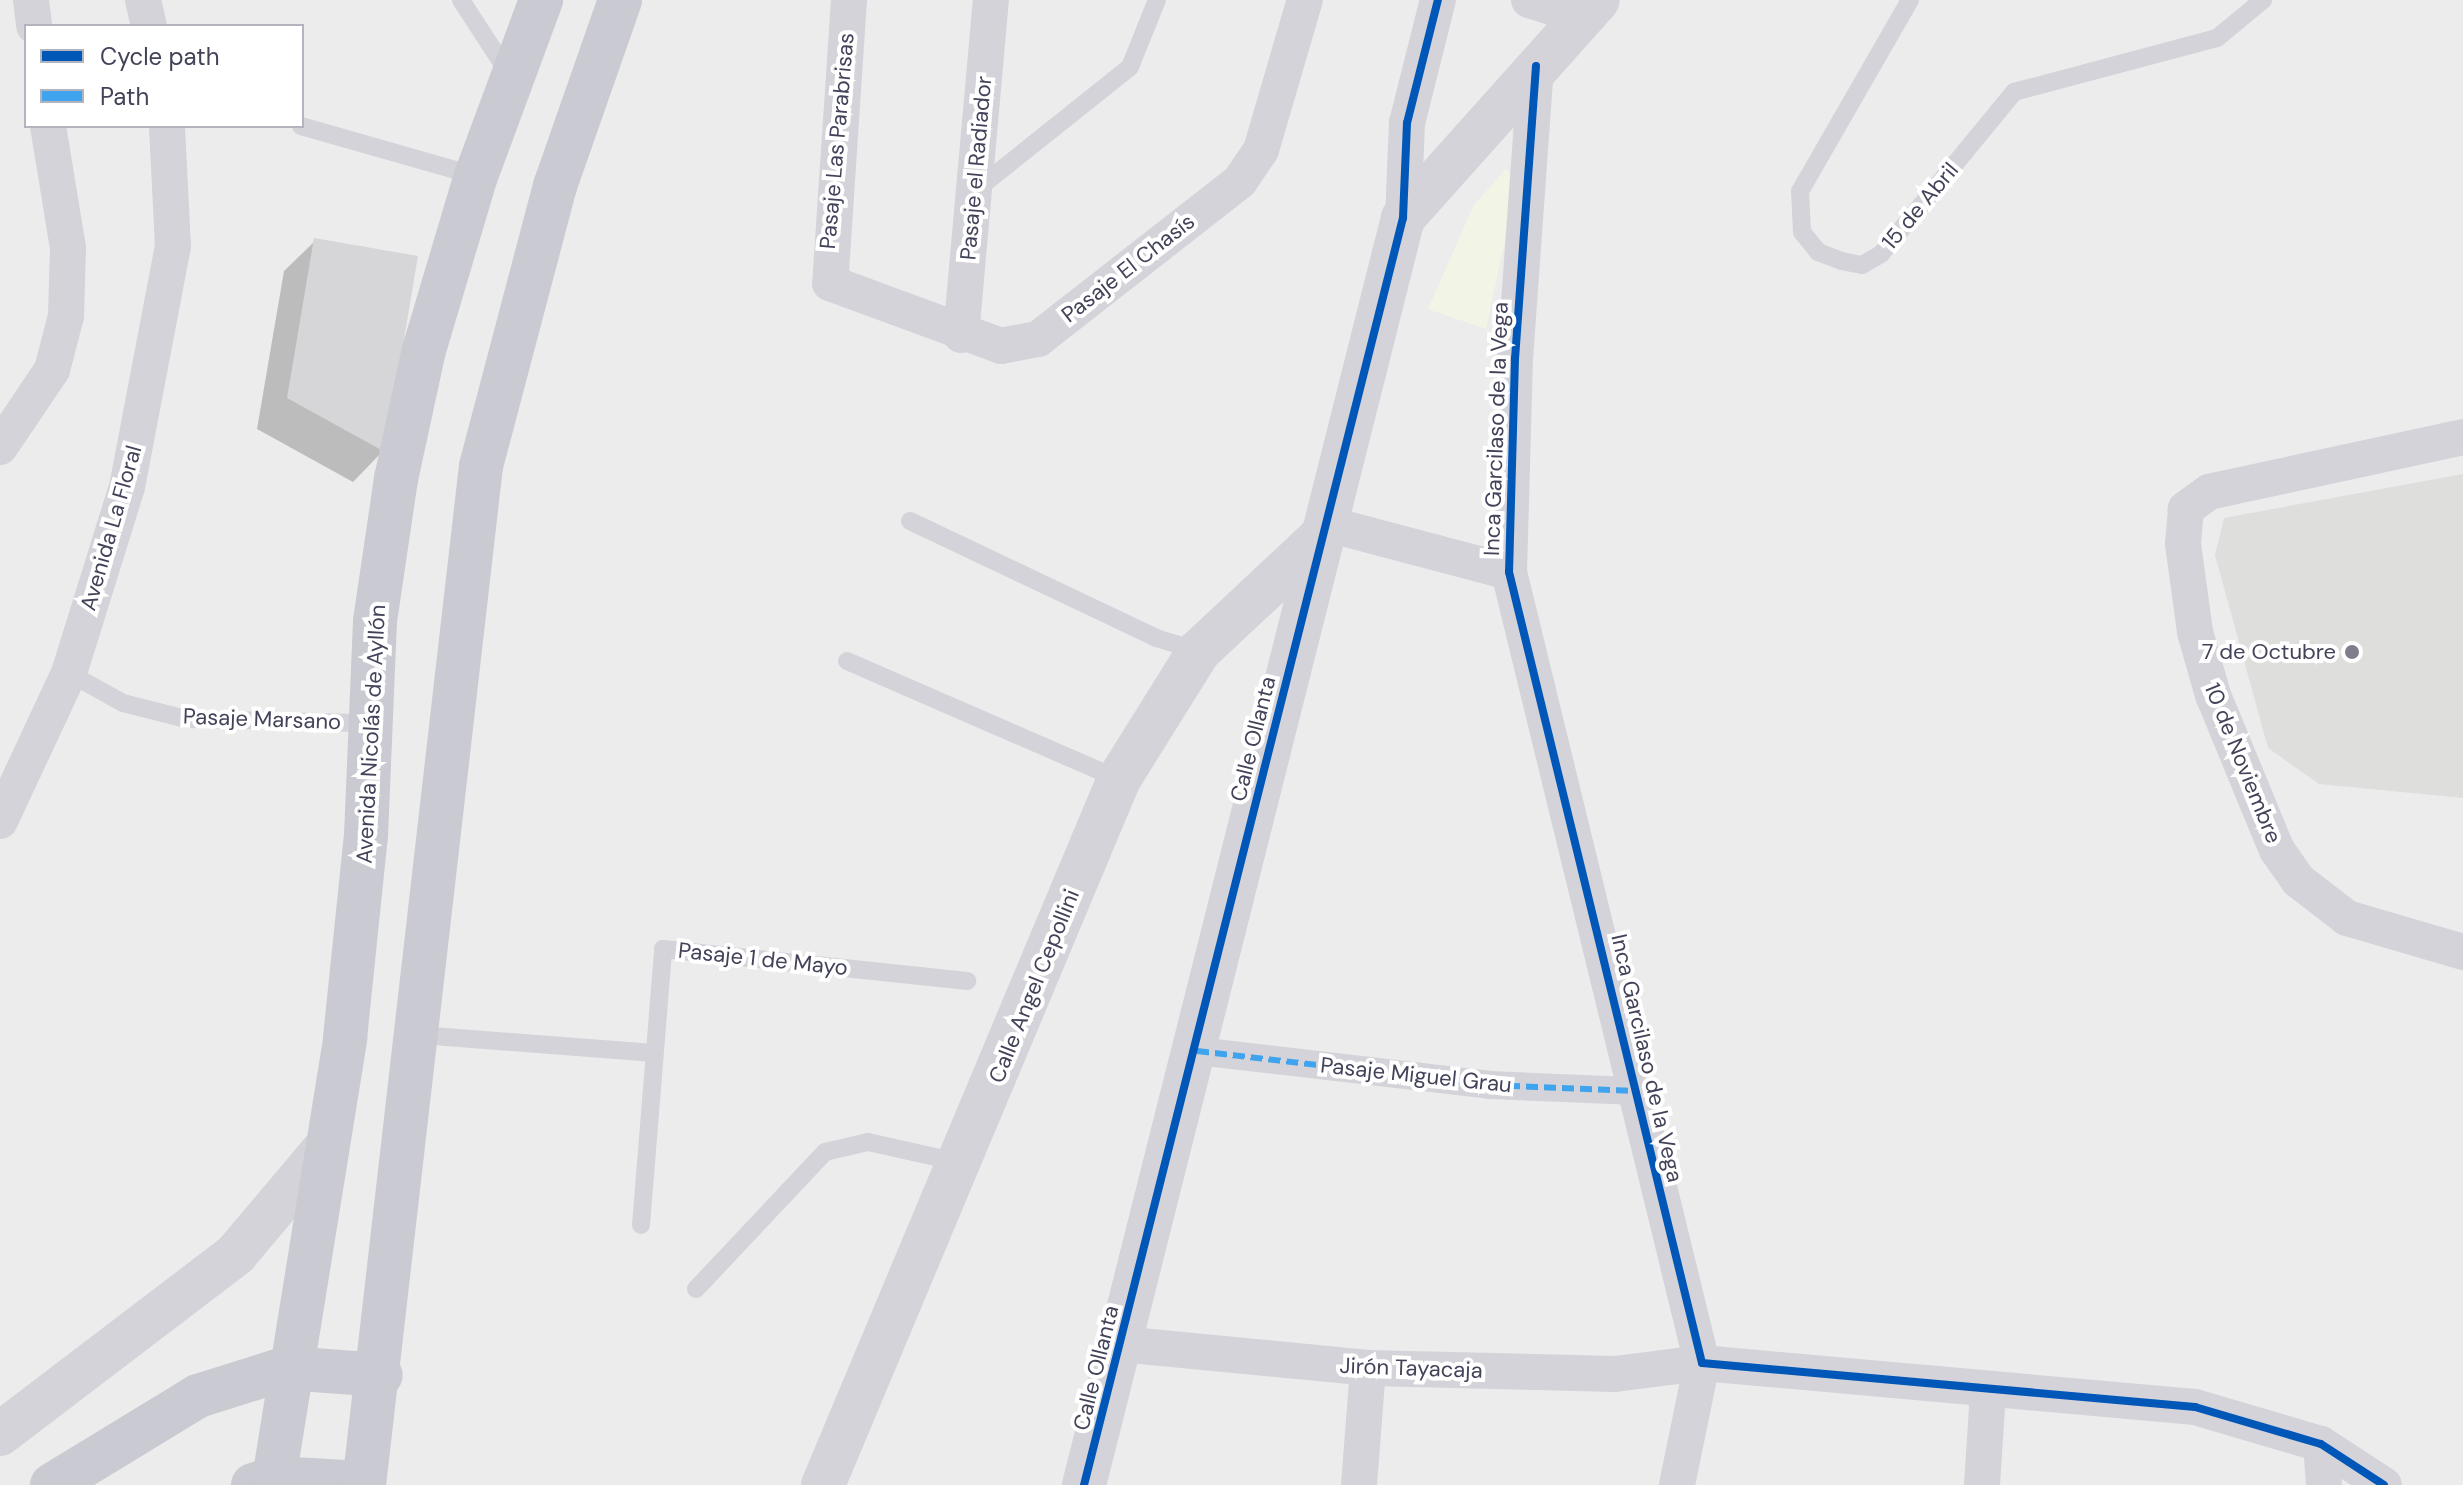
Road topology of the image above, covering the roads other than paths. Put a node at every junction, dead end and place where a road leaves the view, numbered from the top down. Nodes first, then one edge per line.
1 (31, 0) edge
2 (143, 0) edge
3 (461, 0) edge
4 (541, 0) edge
5 (620, 0) edge
6 (849, 0) edge
7 (991, 0) edge
8 (1157, 0) edge
9 (1305, 0) edge
10 (1438, 0) edge
11 (1529, 0) edge
12 (1910, 0) edge
13 (2263, 0) edge
14 (1590, 8) edge
15 (34, 24) edge
16 (149, 24) edge
17 (1536, 66) junction
18 (511, 77) junction
19 (304, 127) edge
20 (48, 128) edge
21 (167, 128) edge
22 (476, 176) junction
23 (974, 191) junction
24 (1403, 218) junction
25 (830, 283) joint
26 (961, 335) junction
27 (2463, 437) edge
28 (0, 447) edge
29 (910, 521) dead end
30 (1322, 530) junction
31 (1509, 572) junction
32 (1199, 651) junction
33 (847, 661) dead end
34 (69, 673) junction
35 (369, 723) junction
36 (1119, 779) junction
37 (0, 821) edge
38 (2463, 952) edge
39 (967, 981) dead end
40 (420, 1035) junction
41 (1197, 1051) junction
42 (654, 1053) junction
43 (1636, 1091) junction
44 (327, 1146) junction
45 (962, 1163) junction
46 (641, 1225) dead end
47 (696, 1289) dead end
48 (1120, 1344) junction
49 (1702, 1363) junction
50 (287, 1368) junction
51 (1368, 1368) junction
52 (381, 1375) junction
53 (1988, 1393) junction
54 (0, 1434) edge
55 (2321, 1444) junction
56 (266, 1483) edge
57 (364, 1484) edge
58 (52, 1485) edge
59 (823, 1485) edge
60 (1084, 1485) edge
61 (1359, 1485) edge
62 (1677, 1485) edge
63 (1982, 1485) edge
64 (2324, 1485) edge
65 (2384, 1485) edge

1 - 15 street
2 - 16 street
3 - 18 lane
4 - 18 main road, Avenida Nicolás de Ayllón
5 - 40 main road
6 - 25 street, Pasaje Las Parabrisas
7 - 23 street, Pasaje el Radiador
8 - 23 lane
9 - 26 street, Pasaje El Chasís
10 - 24 street, Calle Ollanta
11 - 14 street
12 - 13 lane, 15 de Abril
14 - 17 street
17 - 24 street
17 - 31 street, Inca Garcilaso de la Vega
18 - 22 main road, Avenida Nicolás de Ayllón
19 - 22 lane
20 - 28 street
21 - 34 street, Avenida La Floral
22 - 35 main road, Avenida Nicolás de Ayllón
23 - 26 street, Pasaje el Radiador
24 - 30 street, Calle Ollanta
25 - 26 street, Pasaje El Chasís
27 - 38 street, 10 de Noviembre
29 - 32 lane
30 - 31 street
30 - 32 street, Calle Angel Cepollini
30 - 41 street, Calle Ollanta
31 - 43 street, Inca Garcilaso de la Vega
32 - 36 street, Calle Angel Cepollini
33 - 36 lane
34 - 35 lane, Pasaje Marsano
34 - 37 street, Avenida La Floral
35 - 44 main road, Avenida Nicolás de Ayllón
36 - 45 street, Calle Angel Cepollini
39 - 42 lane, Pasaje 1 de Mayo
40 - 42 lane
40 - 52 main road
41 - 43 street, Pasaje Miguel Grau
41 - 48 street, Calle Ollanta
42 - 46 lane, Pasaje 1 de Mayo
43 - 49 street, Inca Garcilaso de la Vega
44 - 50 main road, Avenida Nicolás de Ayllón
44 - 54 street
45 - 47 lane
45 - 59 street, Calle Angel Cepollini
48 - 51 street, Jirón Tayacaja
48 - 60 street, Calle Ollanta
49 - 51 street, Jirón Tayacaja
49 - 53 street
49 - 62 street
50 - 52 main road
50 - 56 main road, Avenida Nicolás de Ayllón
50 - 58 main road
51 - 61 street
52 - 57 main road
53 - 55 street
53 - 63 street
55 - 64 street
55 - 65 street
56 - 57 main road

